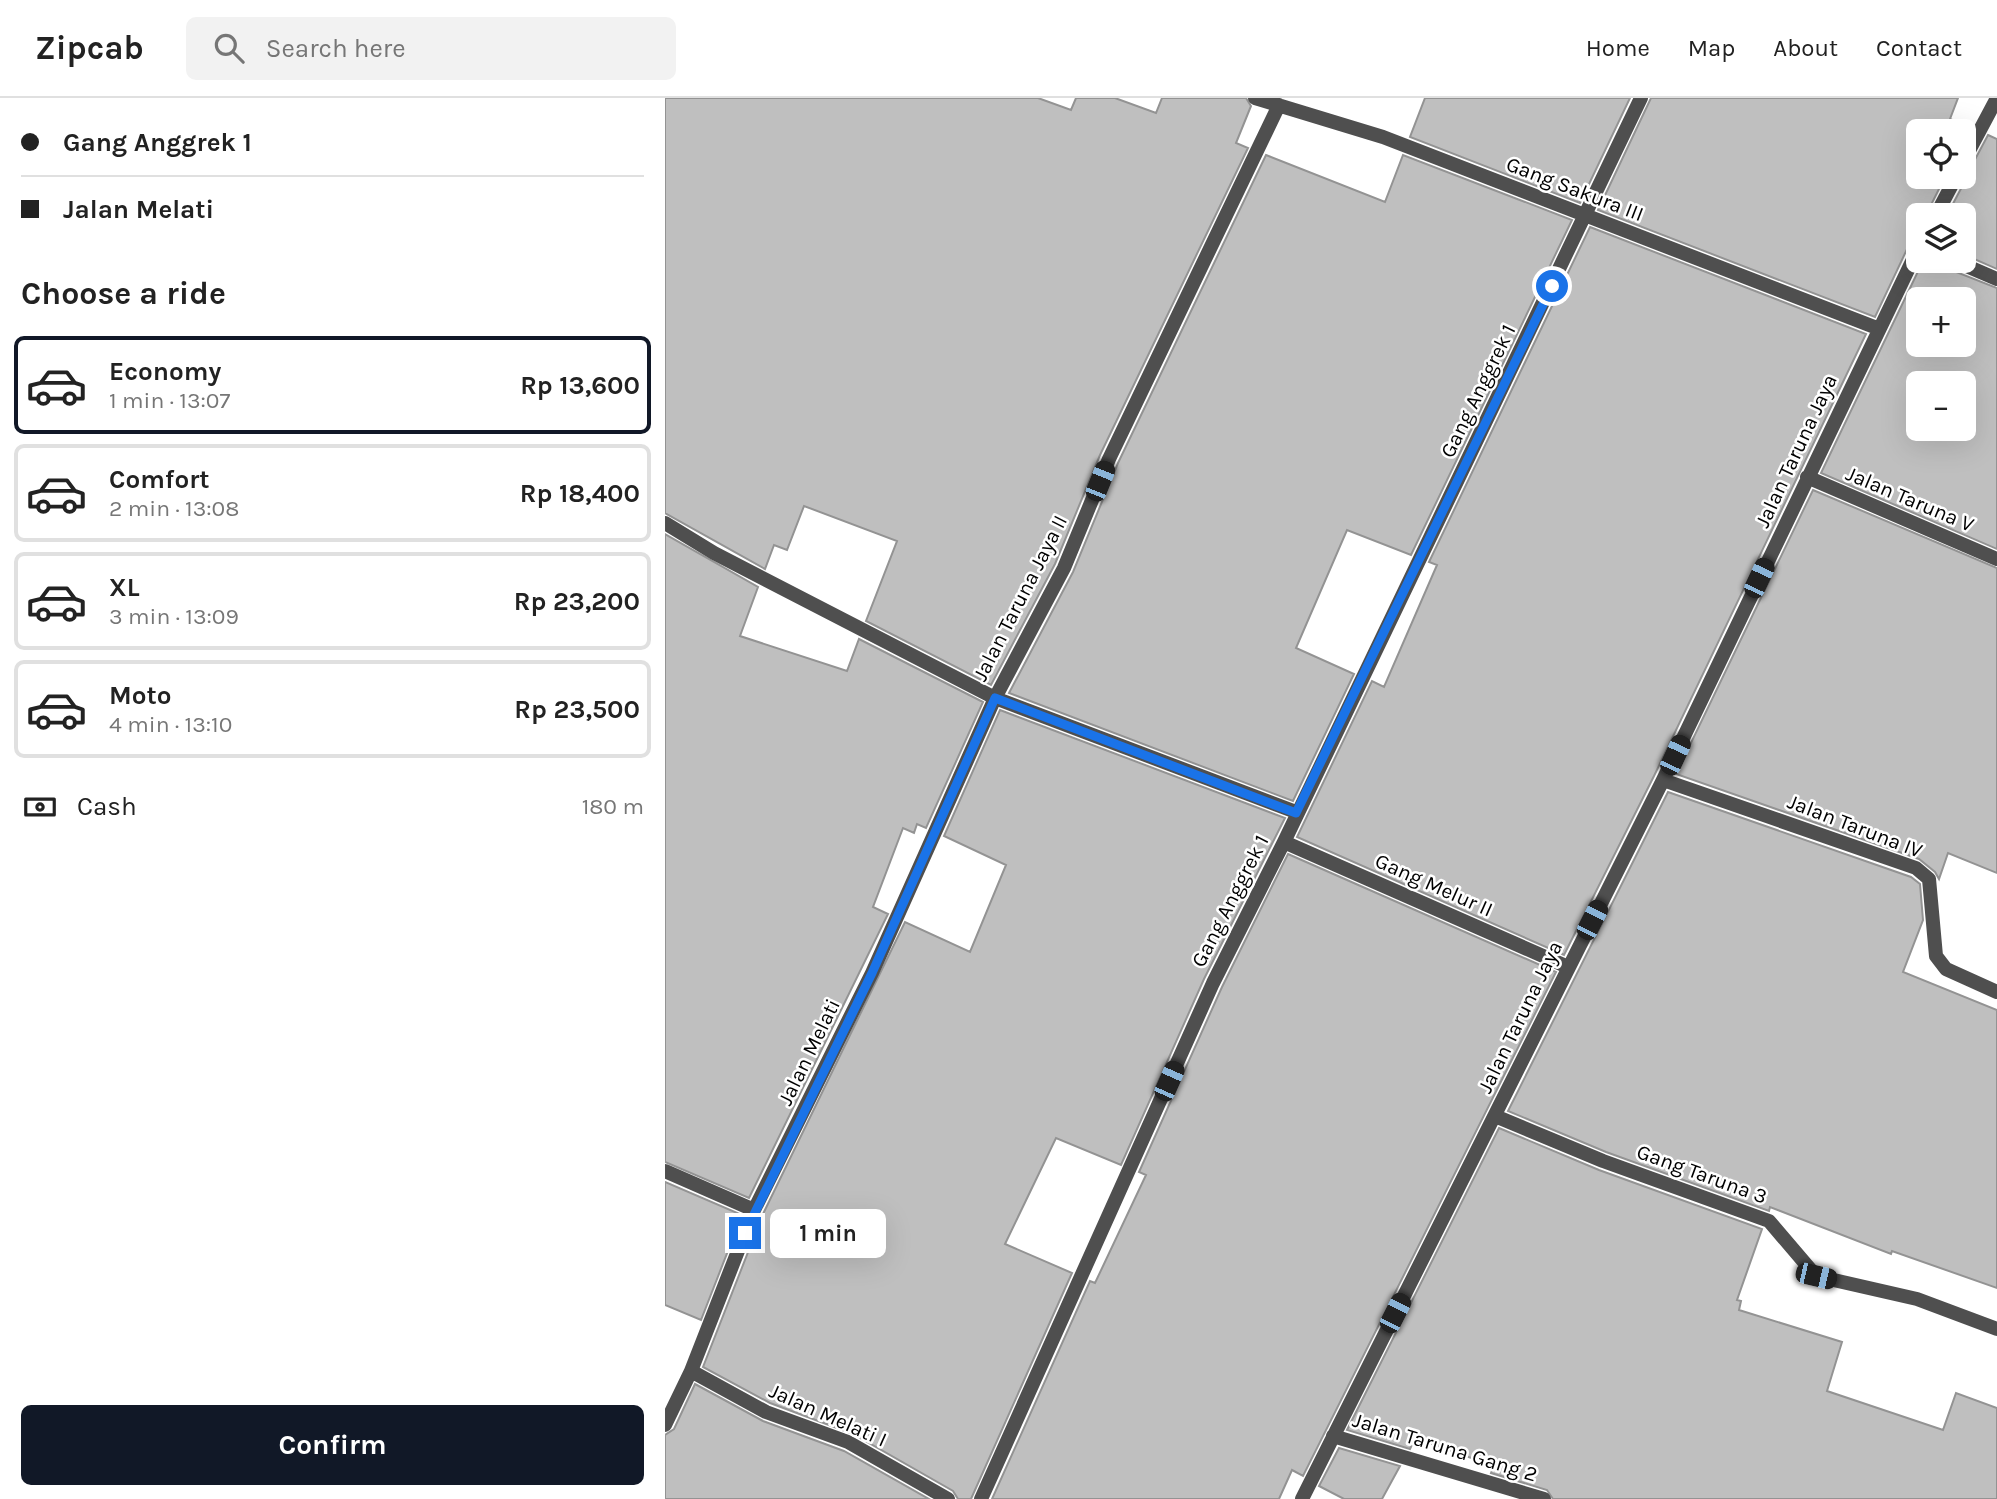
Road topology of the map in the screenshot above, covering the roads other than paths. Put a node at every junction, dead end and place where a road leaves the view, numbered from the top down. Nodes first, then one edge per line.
1 (1255, 98) edge
2 (1641, 98) edge
3 (1997, 98) edge
4 (1279, 106) junction
5 (1976, 138) edge
6 (1586, 216) junction
7 (1976, 270) edge
8 (1906, 272) edge
9 (1997, 279) edge
10 (1877, 328) junction
11 (1807, 477) junction
12 (665, 523) edge
13 (1997, 559) edge
14 (995, 698) junction
15 (1663, 780) junction
16 (1296, 813) junction
17 (1284, 842) junction
18 (1568, 967) junction
19 (1997, 992) edge
20 (1495, 1116) junction
21 (665, 1171) edge
22 (754, 1210) junction
23 (1997, 1328) edge
24 (691, 1371) junction
25 (665, 1425) edge
26 (1333, 1436) junction
27 (948, 1499) edge
28 (981, 1499) edge
29 (1302, 1499) edge
30 (1544, 1499) edge

1 - 4 street, Gang Sakura III
2 - 6 street, Gang Anggrek 1
3 - 5 street
4 - 6 street, Gang Sakura III
4 - 14 street, Jalan Taruna Jaya II
6 - 10 street, Gang Sakura III
6 - 16 street, Gang Anggrek 1
7 - 9 street
8 - 10 street, Jalan Taruna Jaya
10 - 11 street, Jalan Taruna Jaya
11 - 13 street, Jalan Taruna V
11 - 15 street, Jalan Taruna Jaya
12 - 14 street, Jalan Taruna Jaya II
14 - 16 street
14 - 22 street, Jalan Melati
15 - 18 street, Jalan Taruna Jaya
15 - 19 street, Jalan Taruna IV
16 - 17 street, Gang Anggrek 1
17 - 18 street, Gang Melur II
17 - 28 street, Gang Anggrek 1
18 - 20 street, Jalan Taruna Jaya
20 - 23 street, Gang Taruna 3
20 - 26 street, Jalan Taruna Jaya
21 - 22 street
22 - 24 street, Jalan Melati
24 - 25 street, Jalan Melati
24 - 27 street, Jalan Melati I
26 - 29 street, Jalan Taruna Jaya
26 - 30 street, Jalan Taruna Gang 2

